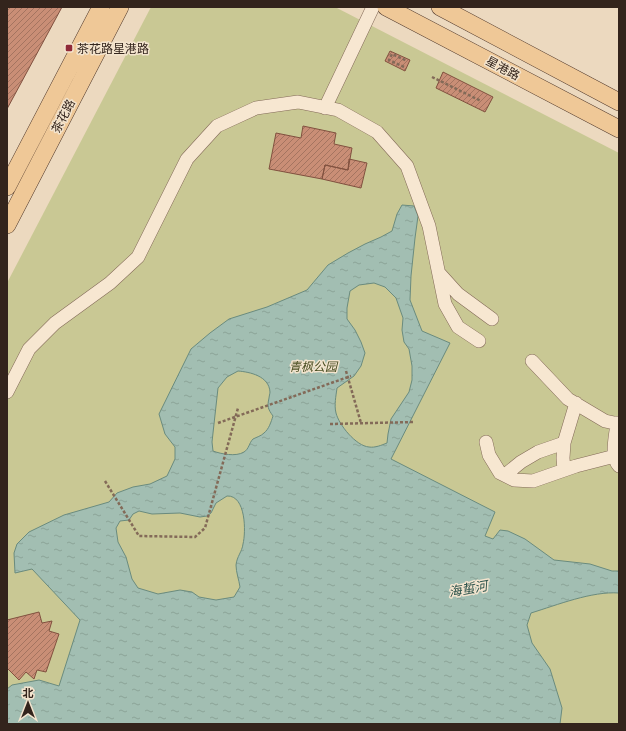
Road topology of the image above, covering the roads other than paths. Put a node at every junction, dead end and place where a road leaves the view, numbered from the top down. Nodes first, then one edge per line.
1 (101, 7) edge
2 (120, 7) edge
3 (373, 7) edge
4 (386, 7) edge
5 (450, 9) edge
6 (619, 102) edge
7 (325, 108) junction
8 (619, 129) edge
9 (8, 180) edge
10 (7, 225) edge
11 (439, 273) junction
12 (492, 319) dead end
13 (479, 341) dead end
14 (532, 361) dead end
15 (7, 392) edge
16 (576, 403) junction
17 (618, 424) edge
18 (486, 442) dead end
19 (564, 442) junction
20 (617, 461) edge
21 (564, 470) junction
22 (505, 475) junction

1 - 9 main road, 茶花路
2 - 10 main road, 茶花路
3 - 7 lane
4 - 8 main road, 星港路
5 - 6 main road, 星港路
7 - 11 lane
7 - 15 lane
11 - 12 lane
11 - 13 lane
14 - 16 lane
16 - 17 lane
16 - 19 lane
17 - 20 lane
18 - 22 lane
19 - 21 lane
19 - 22 lane
20 - 21 lane
21 - 22 lane

